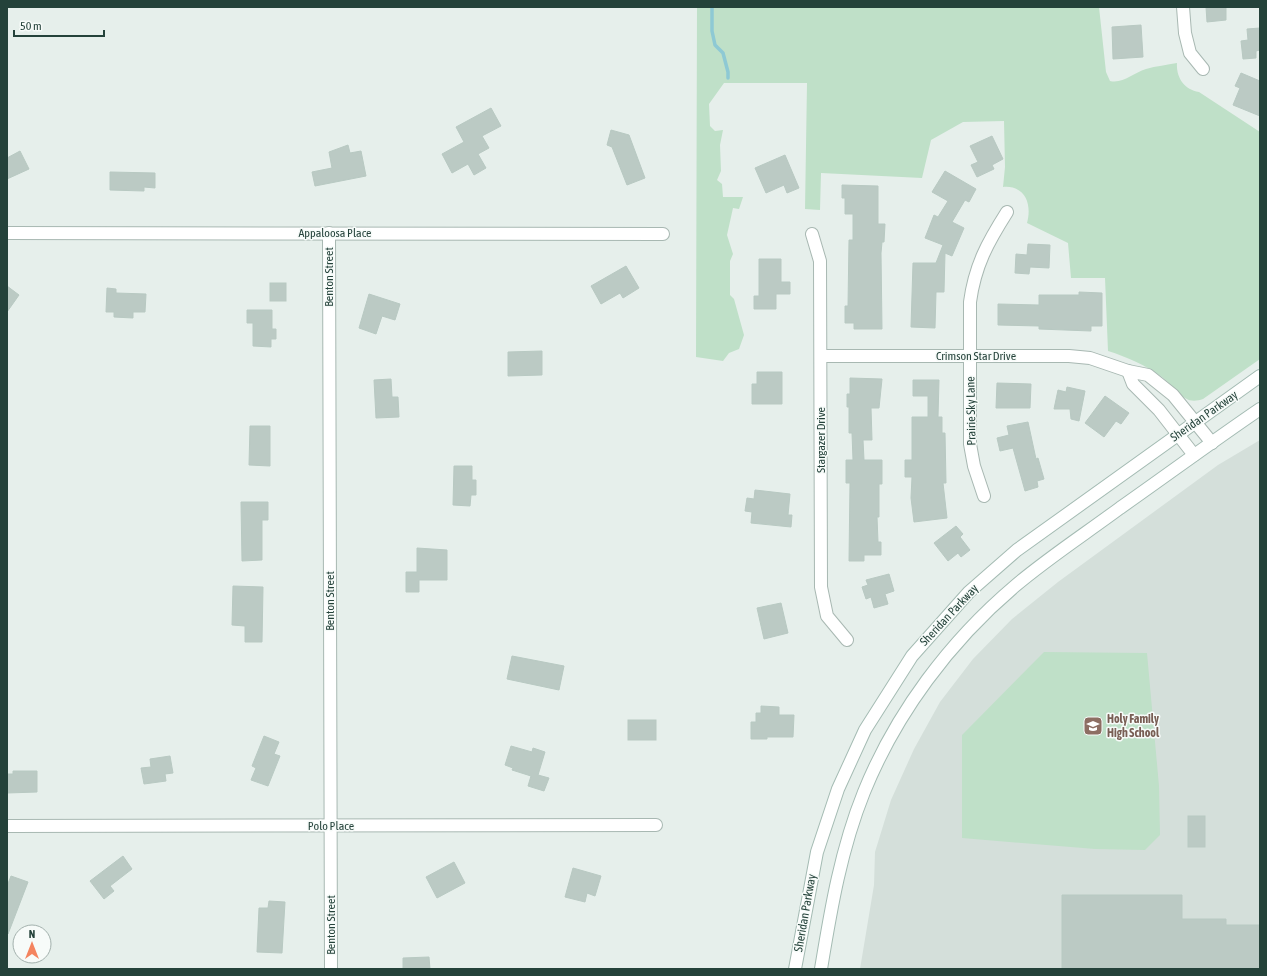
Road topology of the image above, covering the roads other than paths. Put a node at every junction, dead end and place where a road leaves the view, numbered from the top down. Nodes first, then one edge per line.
1 (1183, 7) edge
2 (1203, 69) dead end
3 (1007, 212) dead end
4 (329, 233) junction
5 (7, 234) edge
6 (663, 234) dead end
7 (812, 234) dead end
8 (821, 356) junction
9 (969, 356) junction
10 (1128, 372) junction
11 (1260, 376) edge
12 (1260, 409) edge
13 (1196, 422) junction
14 (1178, 434) junction
15 (1212, 443) junction
16 (1194, 455) junction
17 (984, 496) dead end
18 (847, 640) dead end
19 (656, 825) dead end
20 (7, 826) edge
21 (331, 826) junction
22 (331, 969) edge
23 (795, 969) edge
24 (821, 969) edge

1 - 2 street
3 - 9 street, Prairie Sky Lane
4 - 5 street, Appaloosa Place
4 - 6 street, Appaloosa Place
4 - 21 street, Benton Street
7 - 8 street, Stargazer Drive
8 - 9 street, Crimson Star Drive
8 - 18 street, Stargazer Drive
9 - 10 street, Crimson Star Drive
9 - 17 street, Prairie Sky Lane
10 - 13 street, Crimson Star Drive
10 - 14 street
11 - 13 street, Sheridan Parkway
12 - 15 street, Sheridan Parkway
13 - 14 street, Sheridan Parkway
13 - 15 street, Crimson Star Drive
14 - 16 street
14 - 23 street, Sheridan Parkway
15 - 16 street, Sheridan Parkway
16 - 24 street, Sheridan Parkway
19 - 21 street, Polo Place
20 - 21 street, Polo Place
21 - 22 street, Benton Street

